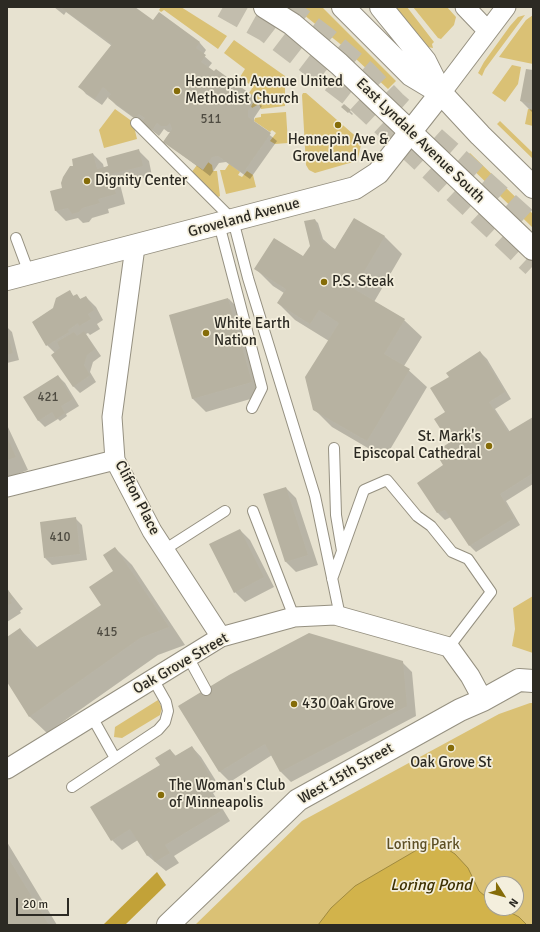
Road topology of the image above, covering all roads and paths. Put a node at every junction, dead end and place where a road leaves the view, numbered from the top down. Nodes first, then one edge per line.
1 (265, 7) edge
2 (343, 7) edge
3 (380, 7) edge
4 (465, 7) edge
5 (506, 7) edge
6 (487, 30) junction
7 (441, 94) junction
8 (136, 123) dead end
9 (412, 132) junction
10 (533, 187) edge
11 (226, 222) junction
12 (16, 238) dead end
13 (135, 247) junction
14 (533, 249) edge
15 (29, 274) junction
16 (7, 279) edge
17 (252, 408) dead end
18 (334, 448) dead end
19 (115, 460) junction
20 (7, 488) edge
21 (224, 511) dead end
22 (253, 511) dead end
23 (164, 550) junction
24 (342, 553) junction
25 (332, 579) junction
26 (340, 616) junction
27 (294, 617) junction
28 (221, 637) junction
29 (449, 647) junction
30 (188, 658) junction
31 (152, 679) junction
32 (533, 681) edge
33 (206, 690) dead end
34 (483, 700) junction
35 (92, 716) junction
36 (115, 758) junction
37 (7, 769) edge
38 (72, 787) dead end
39 (168, 925) edge

1 - 9 street, East Lyndale Avenue South
2 - 7 street
3 - 7 street
4 - 6 street
5 - 6 street
6 - 7 street
7 - 9 street, Groveland Avenue
7 - 10 street
8 - 11 lane
9 - 11 street, Groveland Avenue
9 - 14 street, East Lyndale Avenue South
11 - 13 street, Groveland Avenue
11 - 17 lane
11 - 25 lane
12 - 15 lane
13 - 15 street, Groveland Avenue
13 - 19 street, Clifton Place
15 - 16 street, Groveland Avenue
18 - 24 lane
19 - 20 street
19 - 23 street, Clifton Place
21 - 23 lane
22 - 27 lane
23 - 28 street, Clifton Place
24 - 25 lane
24 - 29 lane
25 - 26 lane
26 - 27 street, Oak Grove Street
26 - 29 street, Oak Grove Street
27 - 28 street, Oak Grove Street
28 - 30 street, Oak Grove Street
29 - 34 street
30 - 31 street, Oak Grove Street
30 - 33 lane
31 - 35 street, Oak Grove Street
31 - 36 lane
32 - 34 street, West 15th Street
34 - 39 street, West 15th Street
35 - 36 lane
35 - 37 street, Oak Grove Street
36 - 38 lane

